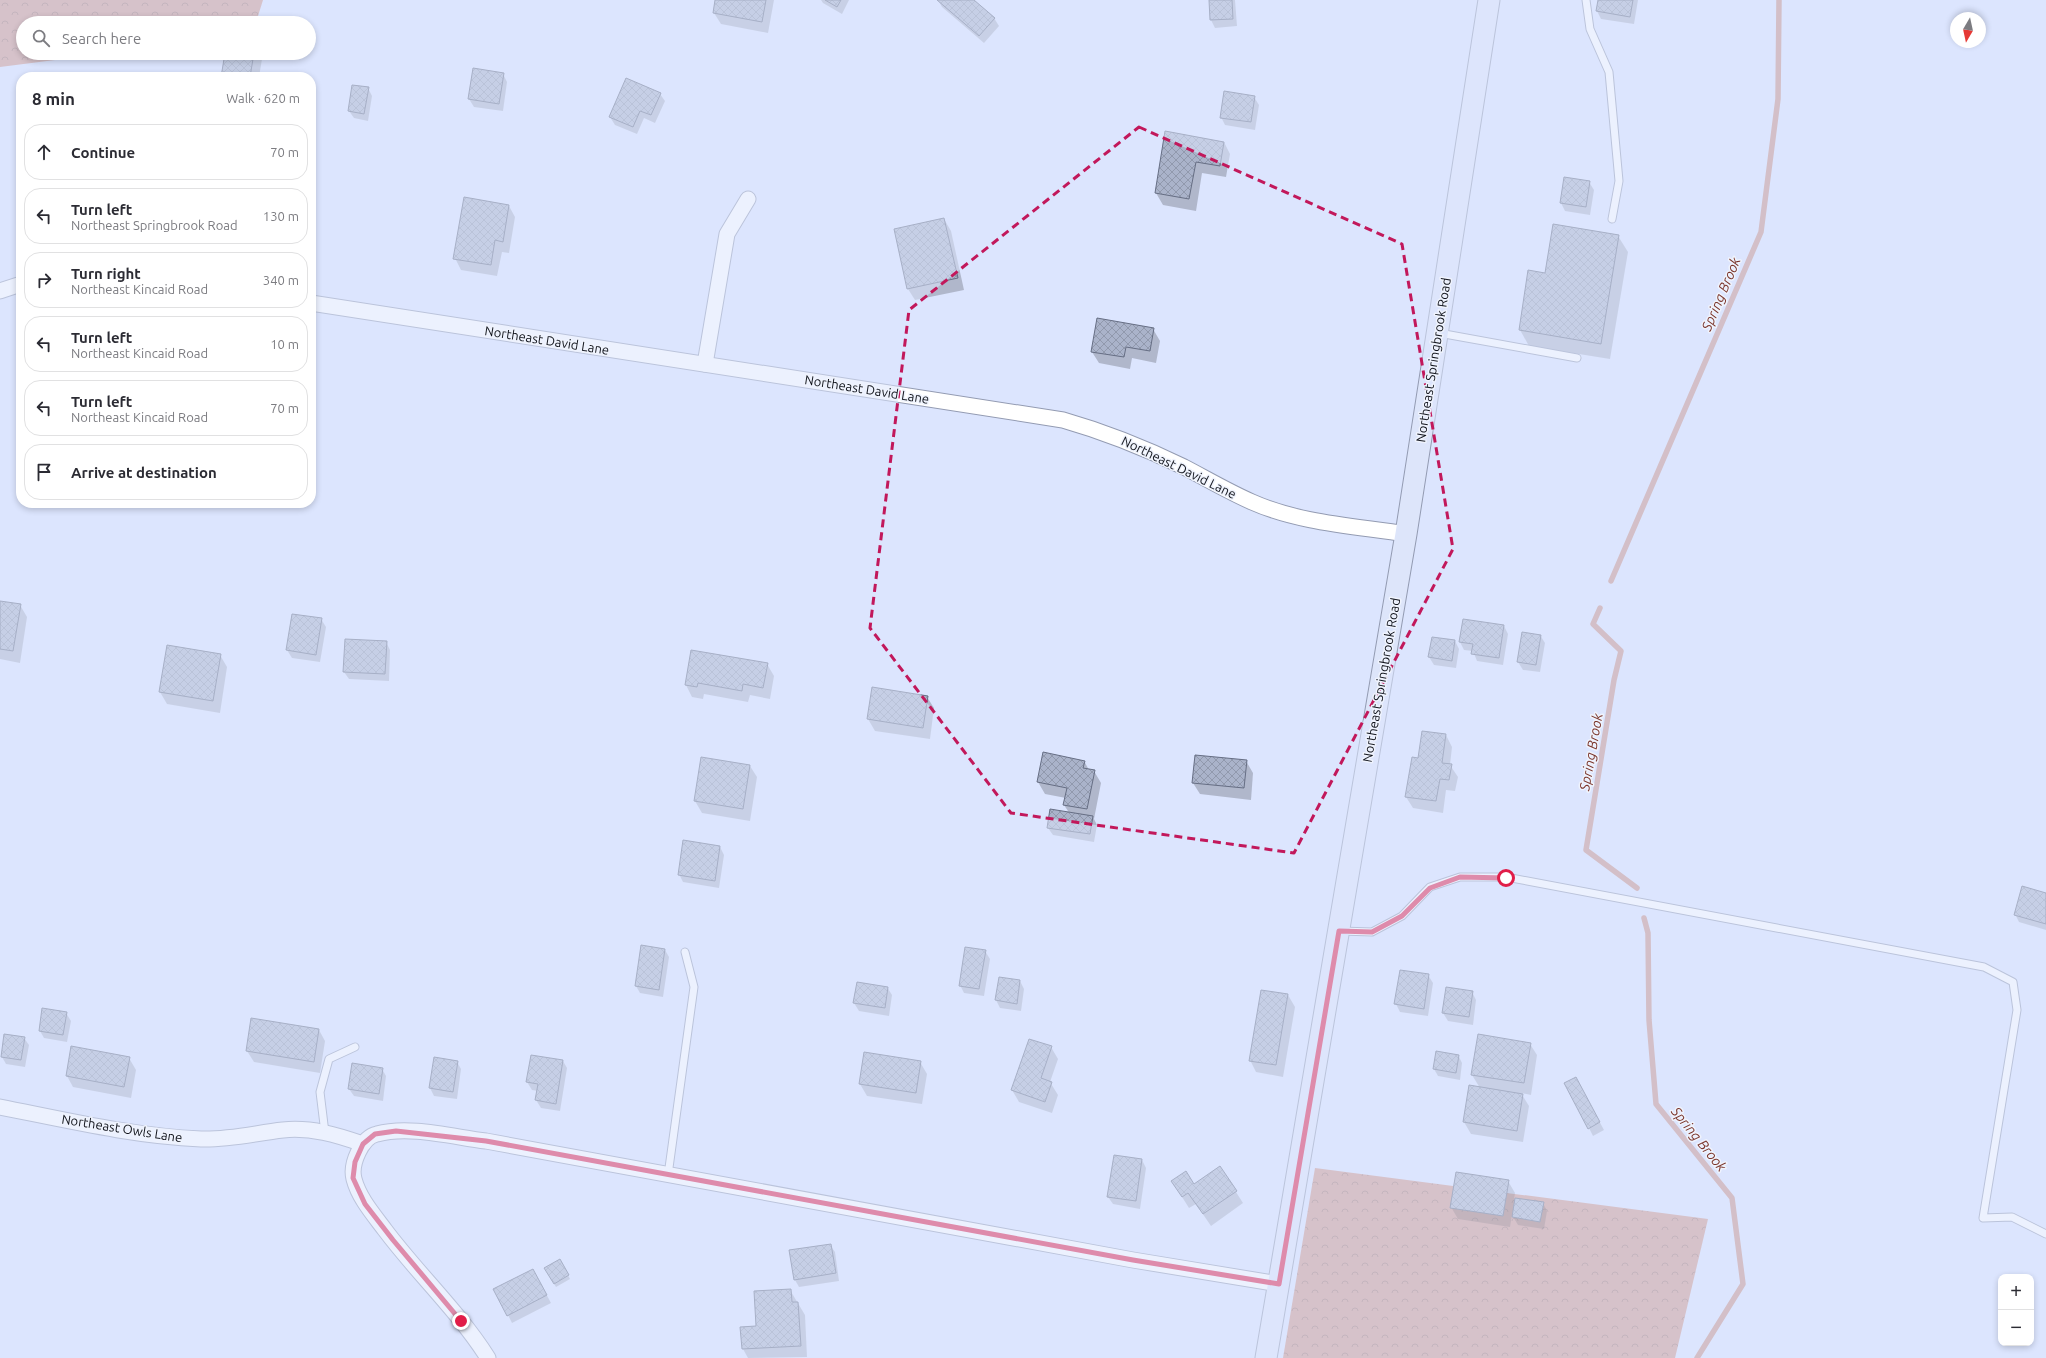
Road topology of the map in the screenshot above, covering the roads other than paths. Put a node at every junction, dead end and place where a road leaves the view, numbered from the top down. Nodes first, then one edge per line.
1 (1489, 0) edge
2 (1586, 0) edge
3 (748, 199) dead end
4 (1612, 219) dead end
5 (16, 286) edge
6 (0, 292) edge
7 (316, 305) edge
8 (1437, 333) junction
9 (1577, 358) dead end
10 (705, 364) junction
11 (1406, 534) junction
12 (1339, 931) junction
13 (685, 952) dead end
14 (355, 1047) dead end
15 (0, 1107) edge
16 (325, 1132) junction
17 (363, 1144) junction
18 (668, 1175) junction
19 (2046, 1234) edge
20 (1279, 1284) junction
21 (488, 1358) edge
22 (1266, 1358) edge

1 - 8 street, Northeast Springbrook Road
2 - 4 lane
3 - 10 street
5 - 6 street
7 - 10 street, Northeast David Lane
8 - 9 lane
8 - 11 street, Northeast Springbrook Road
10 - 11 street, Northeast David Lane
11 - 12 street, Northeast Springbrook Road
12 - 19 lane
12 - 20 street, Northeast Springbrook Road
13 - 18 lane
14 - 16 lane
15 - 16 street, Northeast Owls Lane
16 - 17 street, Northeast Owls Lane
17 - 18 street
17 - 21 street
18 - 20 street
20 - 22 street, Northeast Springbrook Road

